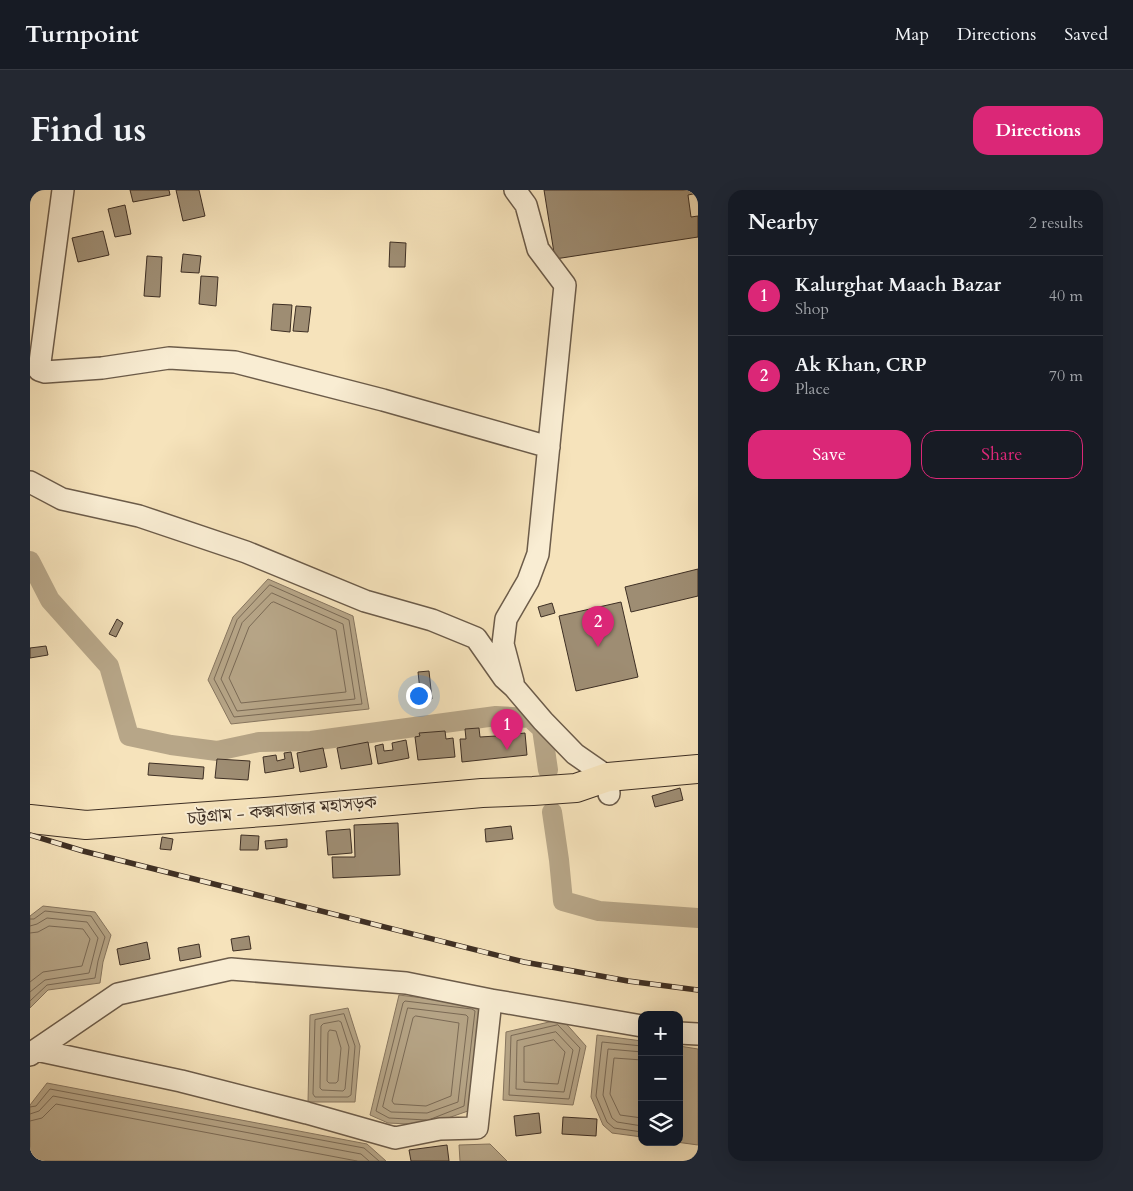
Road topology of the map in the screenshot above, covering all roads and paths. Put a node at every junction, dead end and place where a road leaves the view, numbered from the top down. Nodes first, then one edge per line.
1 (63, 190) edge
2 (514, 190) edge
3 (34, 371) edge
4 (549, 447) junction
5 (30, 482) edge
6 (514, 687) junction
7 (698, 770) edge
8 (608, 785) junction
9 (698, 787) edge
10 (30, 819) edge
11 (491, 1000) junction
12 (638, 1025) edge
13 (683, 1032) edge
14 (698, 1034) edge
15 (33, 1052) edge

1 - 3 street
2 - 4 street
3 - 4 street
4 - 6 street
5 - 6 street
6 - 8 street
7 - 8 highway
8 - 9 highway
8 - 10 highway, চট্টগ্রাম - কক্সবাজার মহাসড়ক
11 - 12 street
11 - 15 street
11 - 15 street
13 - 14 street

